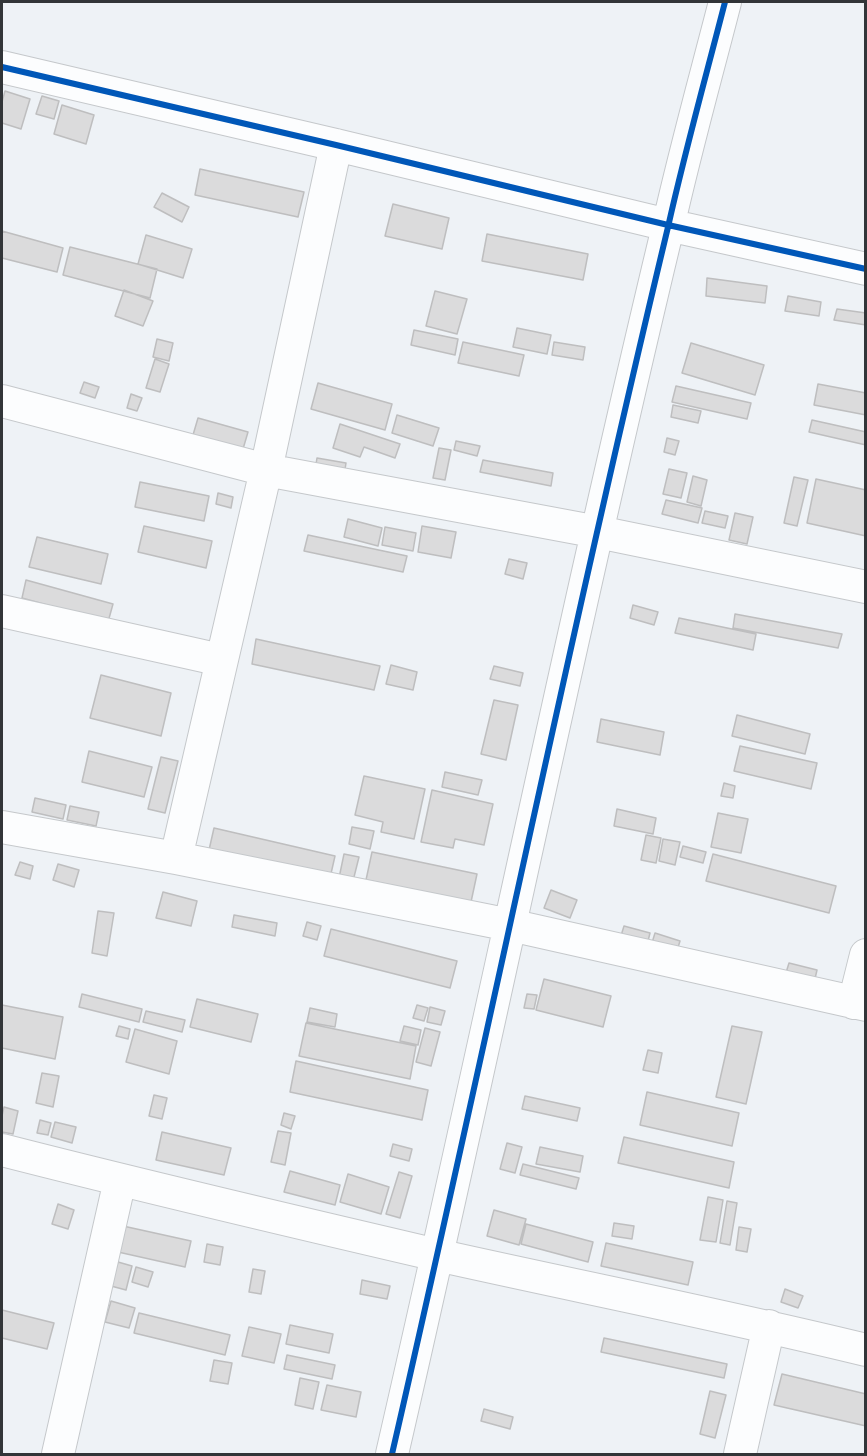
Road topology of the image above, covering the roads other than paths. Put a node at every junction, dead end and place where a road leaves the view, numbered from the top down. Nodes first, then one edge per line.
1 (725, 2) edge
2 (2, 67) edge
3 (336, 145) junction
4 (668, 225) junction
5 (866, 269) edge
6 (2, 401) edge
7 (266, 470) junction
8 (598, 532) junction
9 (866, 587) edge
10 (2, 611) edge
11 (221, 660) junction
12 (2, 827) edge
13 (176, 858) junction
14 (510, 925) junction
15 (866, 956) edge
16 (860, 1004) edge
17 (2, 1150) edge
18 (120, 1180) junction
19 (438, 1255) junction
20 (769, 1326) junction
21 (866, 1350) edge
22 (58, 1455) edge
23 (392, 1455) edge
24 (740, 1455) edge

1 - 4 street
2 - 3 street
3 - 4 street
3 - 7 street
4 - 5 street
4 - 8 street
6 - 7 street
7 - 8 street
7 - 11 street
8 - 9 street
8 - 14 street
10 - 11 street
11 - 13 street
12 - 13 street
13 - 14 street
14 - 16 street
14 - 19 street
15 - 16 street
17 - 18 street
18 - 19 street
18 - 22 street
19 - 20 street
19 - 23 street
20 - 21 street
20 - 24 street

